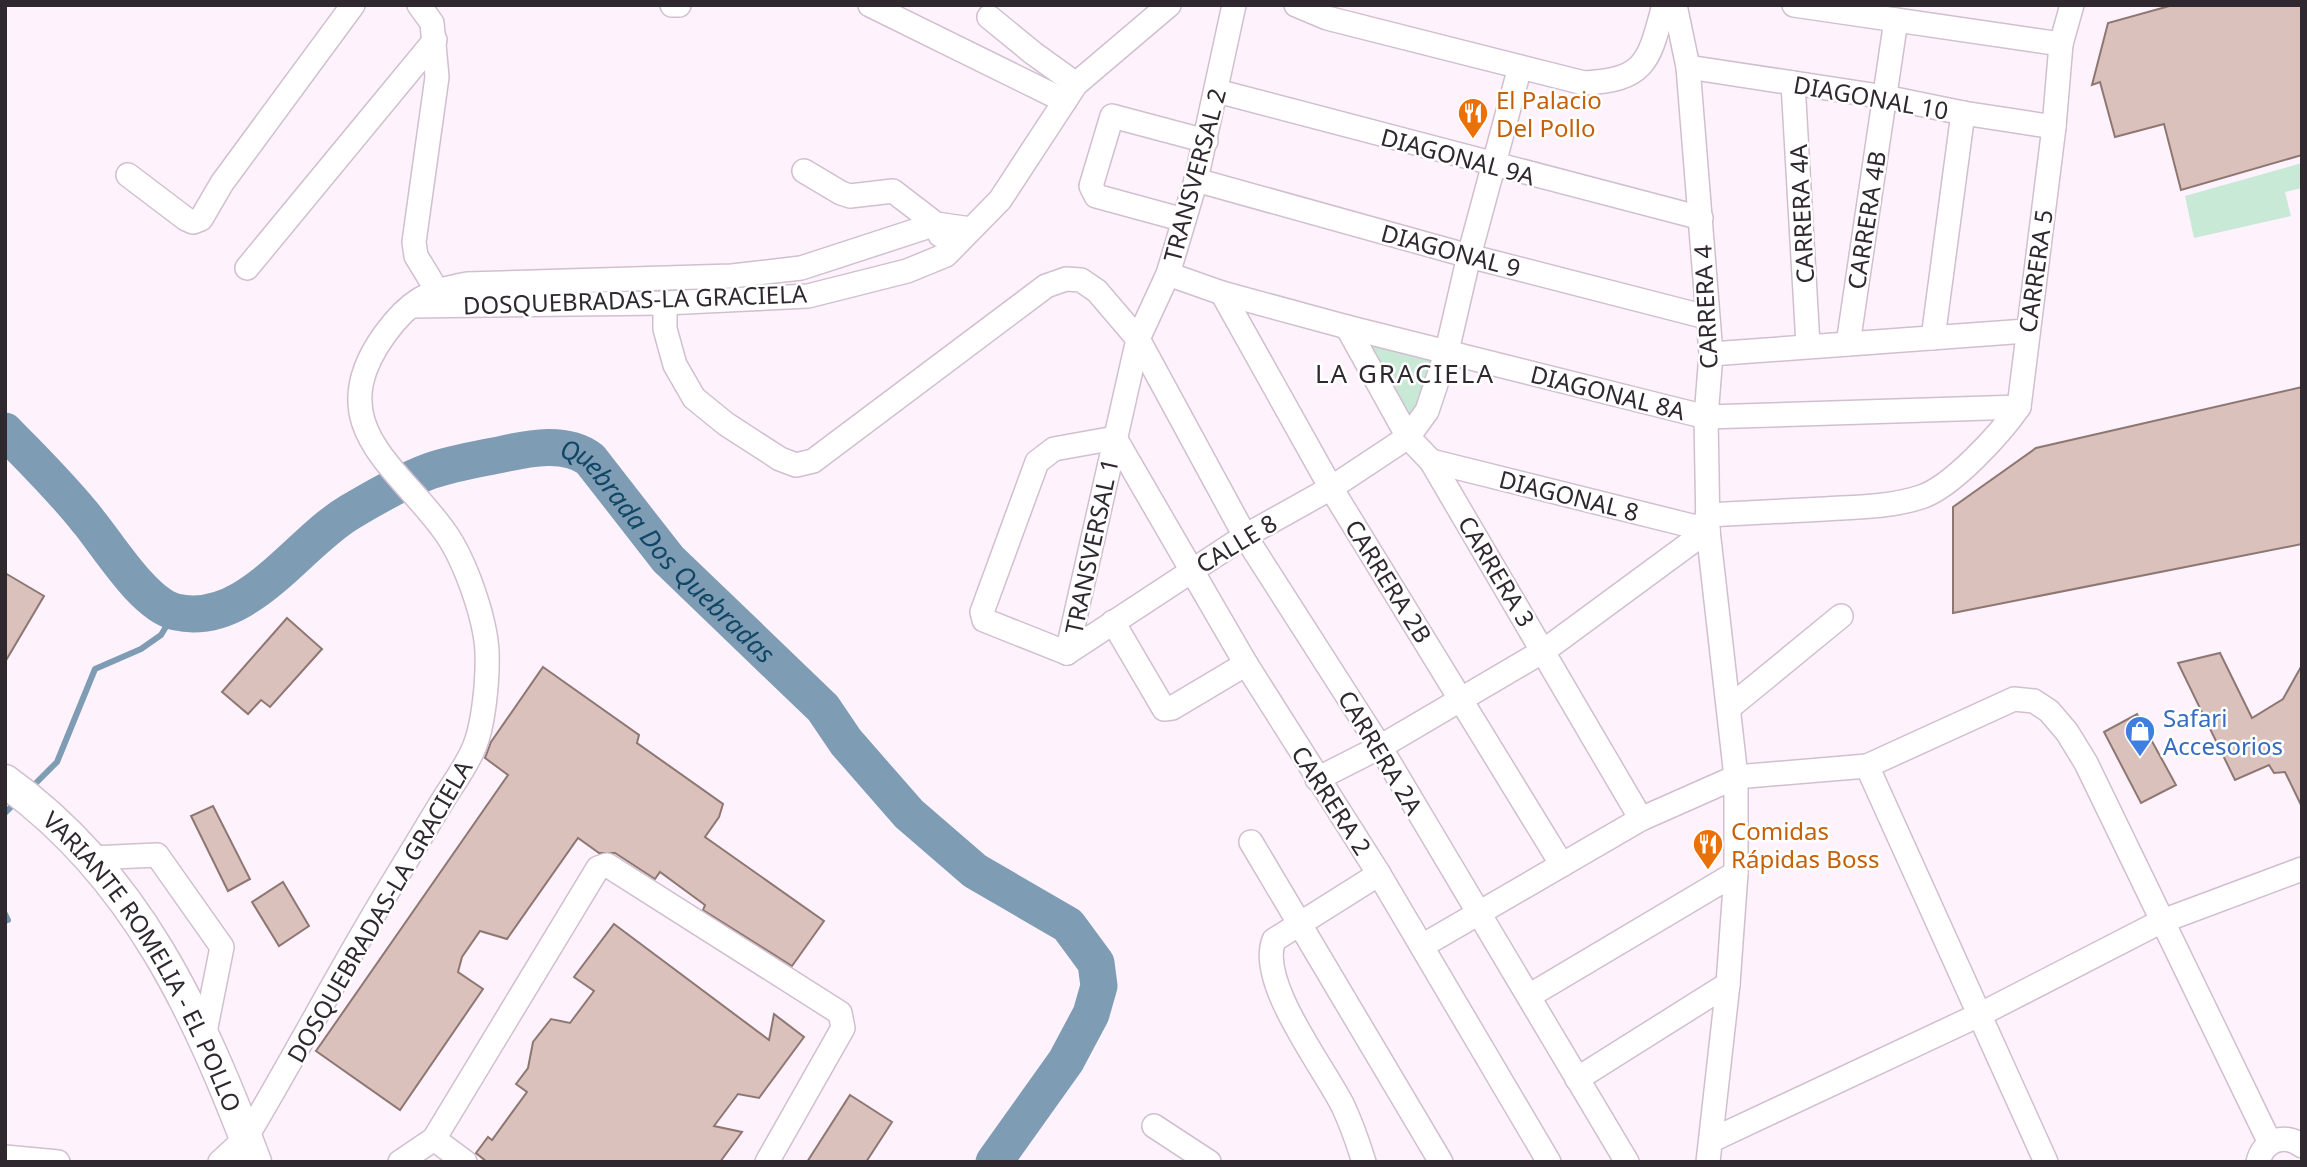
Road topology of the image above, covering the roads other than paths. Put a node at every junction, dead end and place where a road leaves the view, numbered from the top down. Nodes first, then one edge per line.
1 (353, 5) edge
2 (419, 5) edge
3 (673, 5) edge
4 (679, 5) edge
5 (870, 5) edge
6 (1169, 5) edge
7 (1234, 5) edge
8 (1296, 5) edge
9 (1664, 5) edge
10 (1675, 5) edge
11 (1794, 5) edge
12 (2072, 5) edge
13 (989, 17) dead end
14 (1896, 20) junction
15 (435, 40) junction
16 (2061, 44) junction
17 (1520, 67) junction
18 (1688, 67) junction
19 (1793, 83) junction
20 (1217, 91) junction
21 (1071, 92) junction
22 (1885, 97) junction
23 (1963, 113) junction
24 (2054, 127) junction
25 (1206, 141) junction
26 (1493, 166) junction
27 (804, 170) dead end
28 (128, 175) dead end
29 (1196, 180) junction
30 (1701, 218) junction
31 (1184, 220) junction
32 (936, 224) junction
33 (971, 229) junction
34 (946, 255) junction
35 (1469, 256) junction
36 (247, 268) dead end
37 (1168, 274) junction
38 (1222, 293) junction
39 (440, 297) junction
40 (664, 303) junction
41 (1706, 317) junction
42 (1347, 327) junction
43 (2026, 331) junction
44 (1933, 338) junction
45 (1138, 339) junction
46 (1848, 344) junction
47 (1808, 345) junction
48 (1447, 351) junction
49 (1712, 354) junction
50 (2019, 407) junction
51 (1706, 417) junction
52 (1408, 437) junction
53 (1115, 438) junction
54 (1431, 461) junction
55 (1331, 488) junction
56 (1707, 523) junction
57 (1245, 536) junction
58 (1191, 570) junction
59 (1841, 616) dead end
60 (1113, 622) junction
61 (1545, 650) junction
62 (1067, 653) junction
63 (1246, 664) junction
64 (1461, 698) junction
65 (1730, 707) junction
66 (1380, 747) junction
67 (1867, 766) junction
68 (1736, 777) junction
69 (1317, 779) junction
70 (8, 783) edge
71 (1641, 820) junction
72 (1251, 842) dead end
73 (92, 858) junction
74 (1562, 865) junction
75 (2302, 869) edge
76 (1736, 873) junction
77 (1379, 874) junction
78 (1477, 913) junction
79 (2160, 922) junction
80 (1300, 924) junction
81 (1422, 946) junction
82 (1728, 984) junction
83 (1529, 996) junction
84 (1981, 1014) junction
85 (204, 1037) junction
86 (1577, 1079) junction
87 (1154, 1126) dead end
88 (434, 1139) junction
89 (2302, 1146) edge
90 (250, 1150) edge
91 (1710, 1151) edge
92 (2264, 1152) edge
93 (5, 1157) edge
94 (58, 1162) edge
95 (220, 1162) edge
96 (400, 1162) edge
97 (465, 1162) edge
98 (766, 1162) edge
99 (1209, 1162) edge
100 (1364, 1162) edge
101 (1441, 1162) edge
102 (1549, 1162) edge
103 (1627, 1162) edge
104 (2046, 1162) edge

1 - 28 street
2 - 15 street
3 - 4 street
5 - 21 street
6 - 21 street, DOSQUEBRADAS-LA GRACIELA
7 - 20 street, TRANSVERSAL 2
8 - 17 street
9 - 17 street
10 - 18 street, CARRERA 4
11 - 14 street
12 - 16 street, CARRERA 5
13 - 21 street
14 - 16 street
14 - 22 street, CARRERA 4B
15 - 36 street
15 - 39 street
16 - 24 street, CARRERA 5
17 - 26 street
18 - 19 street, DIAGONAL 10
18 - 30 street, CARRERA 4
19 - 22 street, DIAGONAL 10
19 - 47 street, CARRERA 4A
20 - 25 street, TRANSVERSAL 2
20 - 26 street, DIAGONAL 9A
21 - 33 street, DOSQUEBRADAS-LA GRACIELA
22 - 23 street, DIAGONAL 10
22 - 46 street, CARRERA 4B
23 - 24 street, DIAGONAL 10
23 - 44 street
24 - 43 street, CARRERA 5
25 - 29 street, TRANSVERSAL 2
25 - 31 street
26 - 30 street, DIAGONAL 9A
26 - 35 street
27 - 32 street
29 - 31 street, TRANSVERSAL 2
29 - 35 street, DIAGONAL 9
30 - 41 street, CARRERA 4
31 - 37 street, TRANSVERSAL 2
32 - 33 street, DOSQUEBRADAS-LA GRACIELA
32 - 34 street
32 - 39 street, DOSQUEBRADAS-LA GRACIELA
33 - 34 street, DOSQUEBRADAS-LA GRACIELA
34 - 40 street, DOSQUEBRADAS-LA GRACIELA
35 - 41 street, DIAGONAL 9
35 - 48 street
37 - 38 street, DIAGONAL 8A
37 - 45 street, TRANSVERSAL 2
38 - 42 street, DIAGONAL 8A
38 - 55 street, CARRERA 2B
39 - 40 street, DOSQUEBRADAS-LA GRACIELA
39 - 90 street, DOSQUEBRADAS-LA GRACIELA
40 - 45 street, CARRERA 2A
41 - 49 street, CARRERA 4
42 - 48 street, DIAGONAL 8A
42 - 52 street, CARRERA 3
43 - 44 street
43 - 50 street, CARRERA 5
44 - 46 street
45 - 53 street, TRANSVERSAL 2
45 - 57 street, CARRERA 2A
46 - 47 street
47 - 49 street
48 - 51 street, DIAGONAL 8A
48 - 52 street
49 - 51 street, CARRERA 4
50 - 51 street, DIAGONAL 8A
50 - 56 street, DIAGONAL 8
51 - 56 street, CARRERA 4
52 - 54 street, CARRERA 3
52 - 55 street, CALLE 8
53 - 58 street, CARRERA 2
53 - 62 street, TRANSVERSAL 1
53 - 62 street
54 - 56 street, DIAGONAL 8
54 - 61 street, CARRERA 3
55 - 57 street, CALLE 8
55 - 64 street, CARRERA 2B
56 - 61 street
56 - 65 street, CARRERA 4
57 - 58 street, CALLE 8
57 - 66 street, CARRERA 2A
58 - 60 street, CALLE 8
58 - 63 street, CARRERA 2
59 - 65 street
60 - 62 street, CALLE 8
60 - 63 street
61 - 64 street
61 - 71 street, CARRERA 3
63 - 69 street, CARRERA 2
64 - 66 street
64 - 74 street, CARRERA 2B
65 - 68 street, CARRERA 4
66 - 69 street
66 - 78 street, CARRERA 2A
67 - 68 street
67 - 79 street
67 - 84 street
68 - 71 street
68 - 76 street, CARRERA 4
69 - 77 street, CARRERA 2
70 - 73 highway, VARIANTE ROMELIA - EL POLLO
71 - 74 street
72 - 80 street
73 - 85 highway, VARIANTE ROMELIA - EL POLLO
73 - 85 street
74 - 78 street
75 - 79 street
76 - 82 street, CARRERA 4
76 - 83 street
77 - 80 street
77 - 81 street, CARRERA 2
78 - 81 street
78 - 83 street, CARRERA 2A
79 - 84 street
79 - 92 street
80 - 100 street
80 - 101 street
81 - 102 street, CARRERA 2
82 - 86 street
82 - 91 street, CARRERA 4
83 - 86 street, CARRERA 2A
84 - 91 street
84 - 104 street
85 - 90 highway, VARIANTE ROMELIA - EL POLLO
86 - 103 street, CARRERA 2A
87 - 99 street
88 - 96 street
88 - 97 street
88 - 98 street
89 - 92 street
90 - 95 street, DOSQUEBRADAS-LA GRACIELA
93 - 94 street

